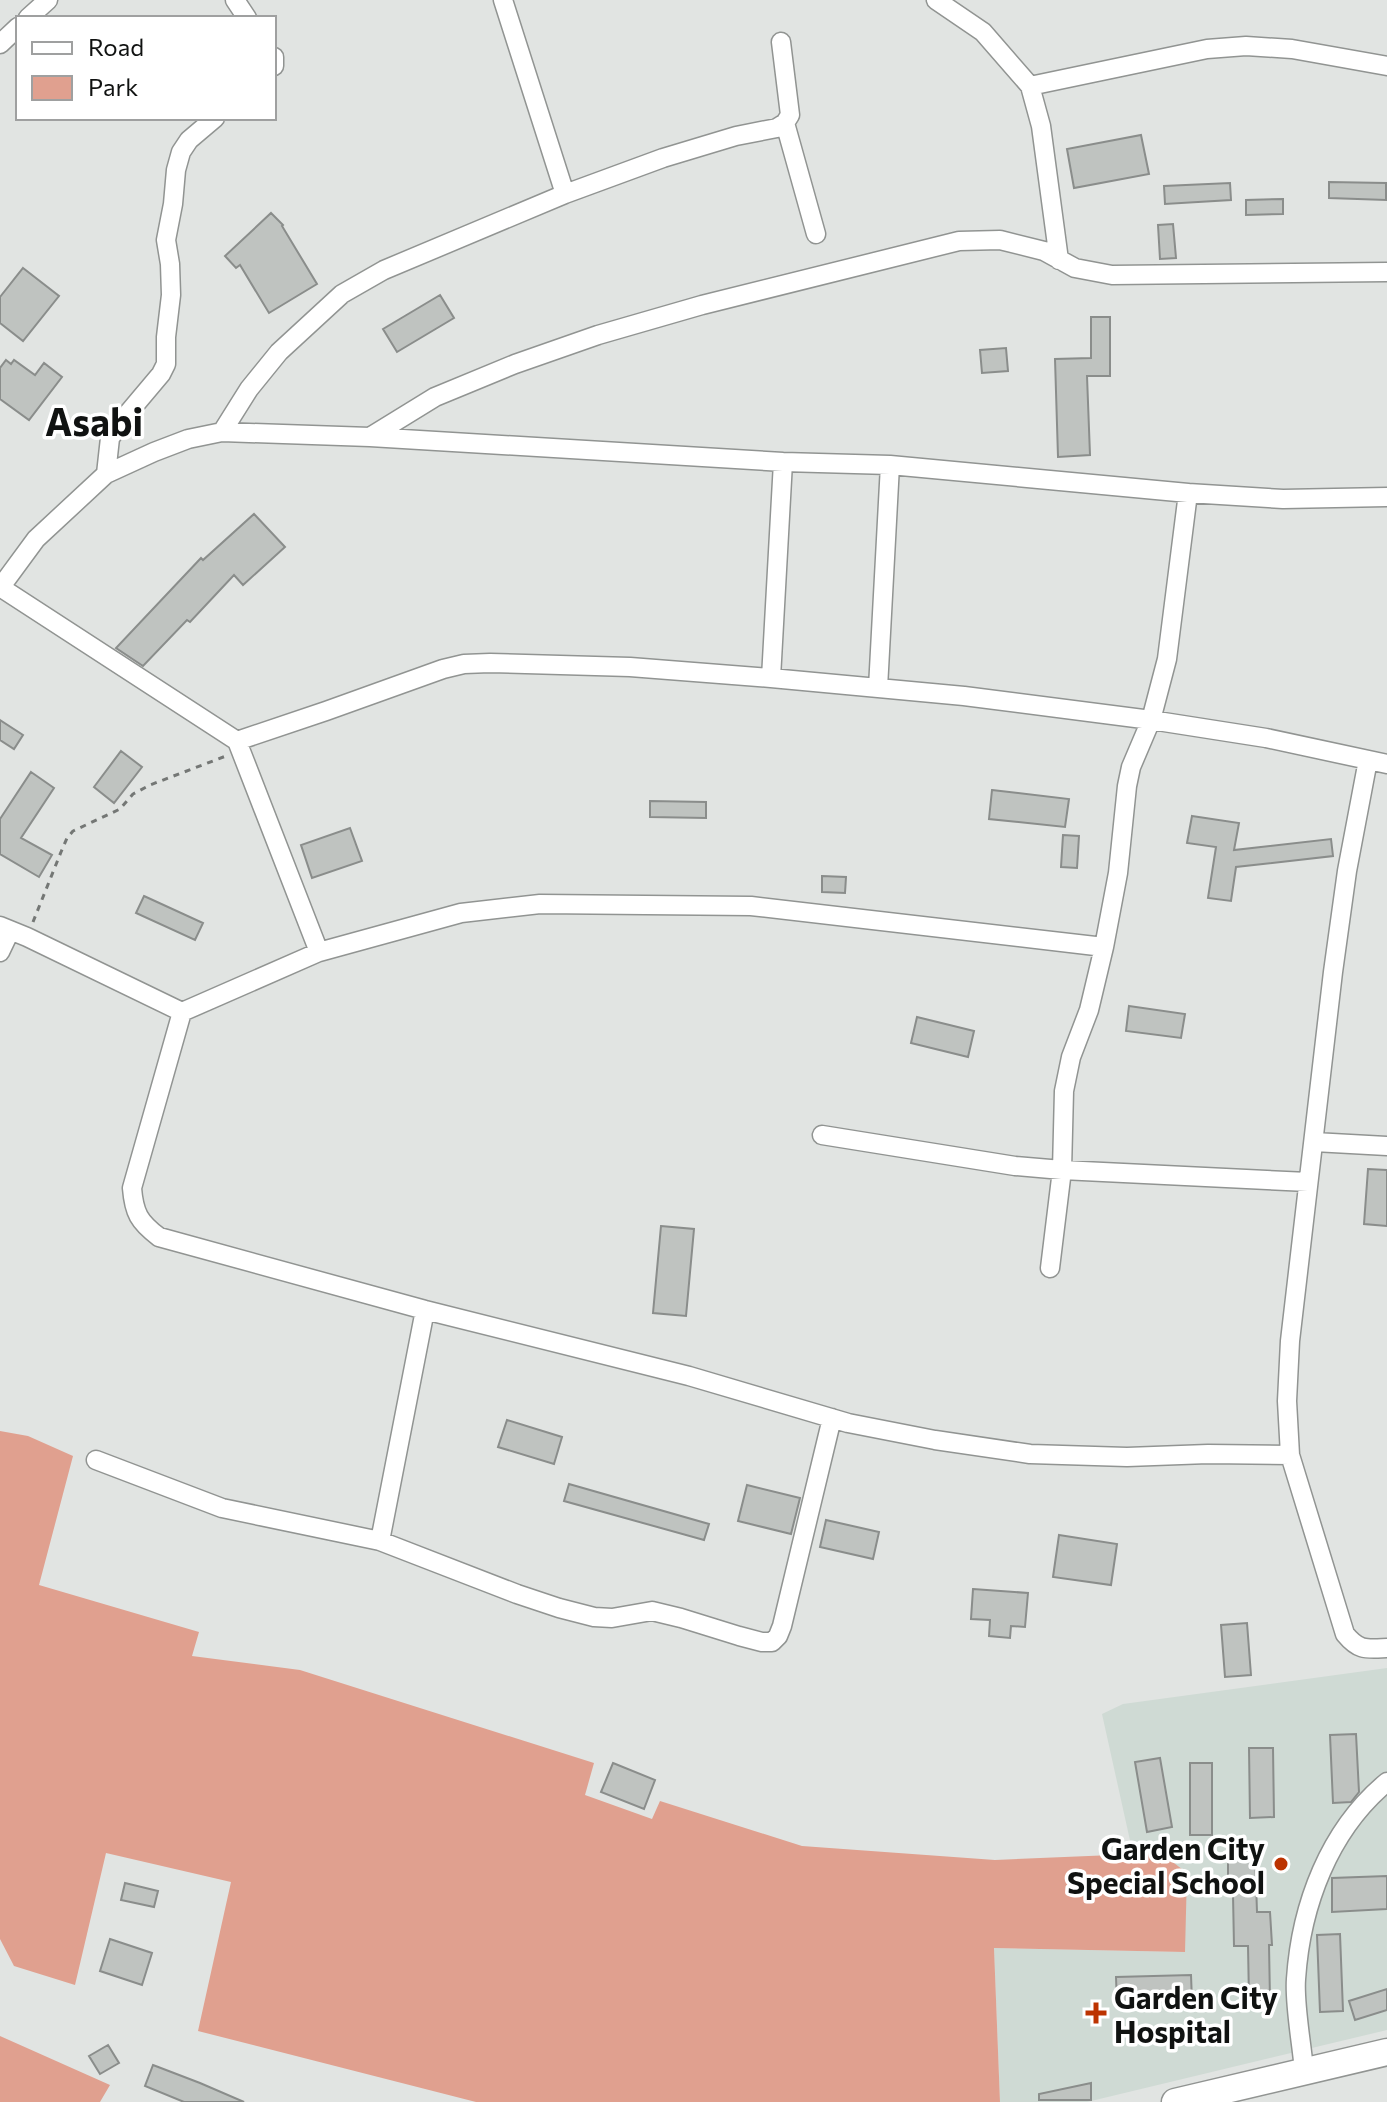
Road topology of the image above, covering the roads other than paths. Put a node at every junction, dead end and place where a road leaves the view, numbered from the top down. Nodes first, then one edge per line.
1 (48, 0) edge
2 (503, 0) edge
3 (936, 0) edge
4 (30, 16) edge
5 (16, 29) edge
6 (781, 42) dead end
7 (0, 44) edge
8 (1387, 66) edge
9 (1030, 86) junction
10 (213, 120) edge
11 (785, 123) junction
12 (565, 194) junction
13 (816, 234) dead end
14 (1059, 260) junction
15 (1387, 272) edge
16 (222, 432) junction
17 (370, 437) junction
18 (783, 462) junction
19 (890, 465) junction
20 (106, 474) junction
21 (1188, 493) junction
22 (1387, 497) edge
23 (0, 588) edge
24 (771, 678) junction
25 (878, 688) junction
26 (1151, 720) junction
27 (238, 746) junction
28 (1378, 762) edge
29 (13, 931) edge
30 (1104, 947) junction
31 (0, 952) edge
32 (319, 952) junction
33 (182, 1012) junction
34 (822, 1135) dead end
35 (1314, 1142) junction
36 (1387, 1146) edge
37 (1062, 1170) junction
38 (1308, 1182) junction
39 (1050, 1268) dead end
40 (425, 1310) junction
41 (832, 1418) junction
42 (1290, 1455) junction
43 (96, 1460) dead end
44 (380, 1541) junction
45 (1387, 1648) edge
46 (1387, 1782) edge
47 (1387, 2052) edge
48 (1304, 2071) junction
49 (1175, 2102) edge

1 - 4 street
2 - 12 street
3 - 9 street
5 - 7 street
6 - 11 street
8 - 9 street
9 - 14 street
10 - 20 street
11 - 12 street
11 - 13 street
12 - 16 street
14 - 15 street
14 - 17 street
16 - 17 street
16 - 20 street
17 - 18 street
18 - 19 street
18 - 24 street
19 - 21 street
19 - 25 street
20 - 23 street
21 - 22 street
21 - 26 street
23 - 27 street
24 - 25 street
24 - 27 street
25 - 26 street
26 - 28 street
26 - 30 street
27 - 32 street
28 - 35 street
29 - 31 street
29 - 33 street
30 - 32 street
30 - 37 street
32 - 33 street
33 - 40 street
34 - 37 street
35 - 36 street
35 - 38 street
37 - 38 street
37 - 39 street
38 - 42 street
40 - 41 street
40 - 44 street
41 - 42 street
41 - 44 street
42 - 45 street
43 - 44 street
46 - 48 street
47 - 48 street
48 - 49 street

